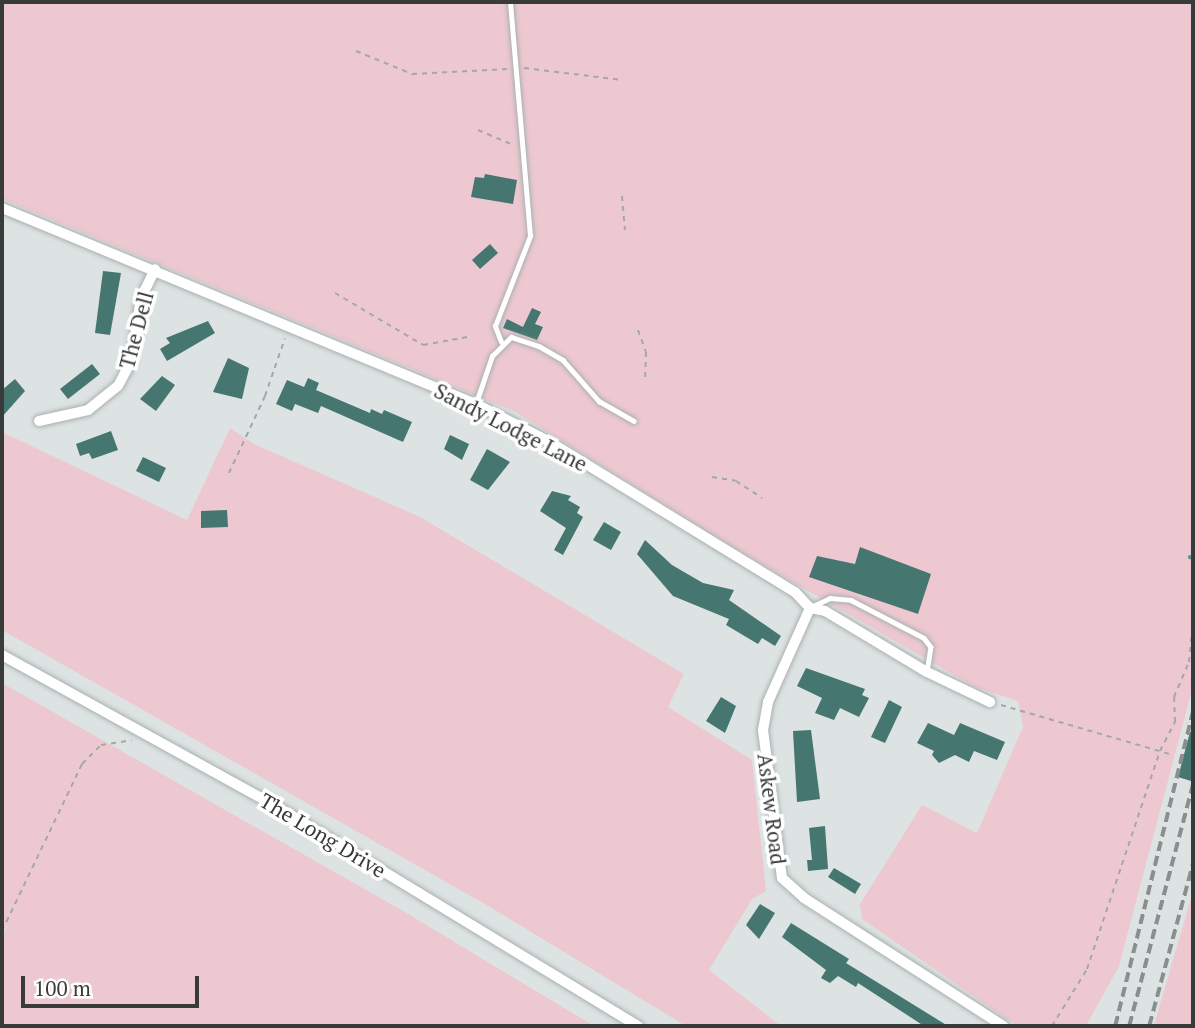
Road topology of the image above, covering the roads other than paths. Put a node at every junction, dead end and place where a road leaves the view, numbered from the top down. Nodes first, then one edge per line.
1 (510, 2) edge
2 (2, 208) edge
3 (155, 269) junction
4 (501, 342) junction
5 (476, 404) junction
6 (39, 421) dead end
7 (635, 421) dead end
8 (810, 608) junction
9 (2, 655) edge
10 (927, 672) junction
11 (992, 702) road end
12 (638, 1026) edge
13 (1003, 1026) edge

1 - 4 lane
2 - 3 street, Sandy Lodge Lane
3 - 5 street, Sandy Lodge Lane
3 - 6 street, The Dell
4 - 5 lane
4 - 7 lane
5 - 8 street, Sandy Lodge Lane
8 - 10 street, Sandy Lodge Lane
8 - 10 lane
8 - 13 street, Askew Road
9 - 12 street, The Long Drive
10 - 11 street, Sandy Lodge Lane

